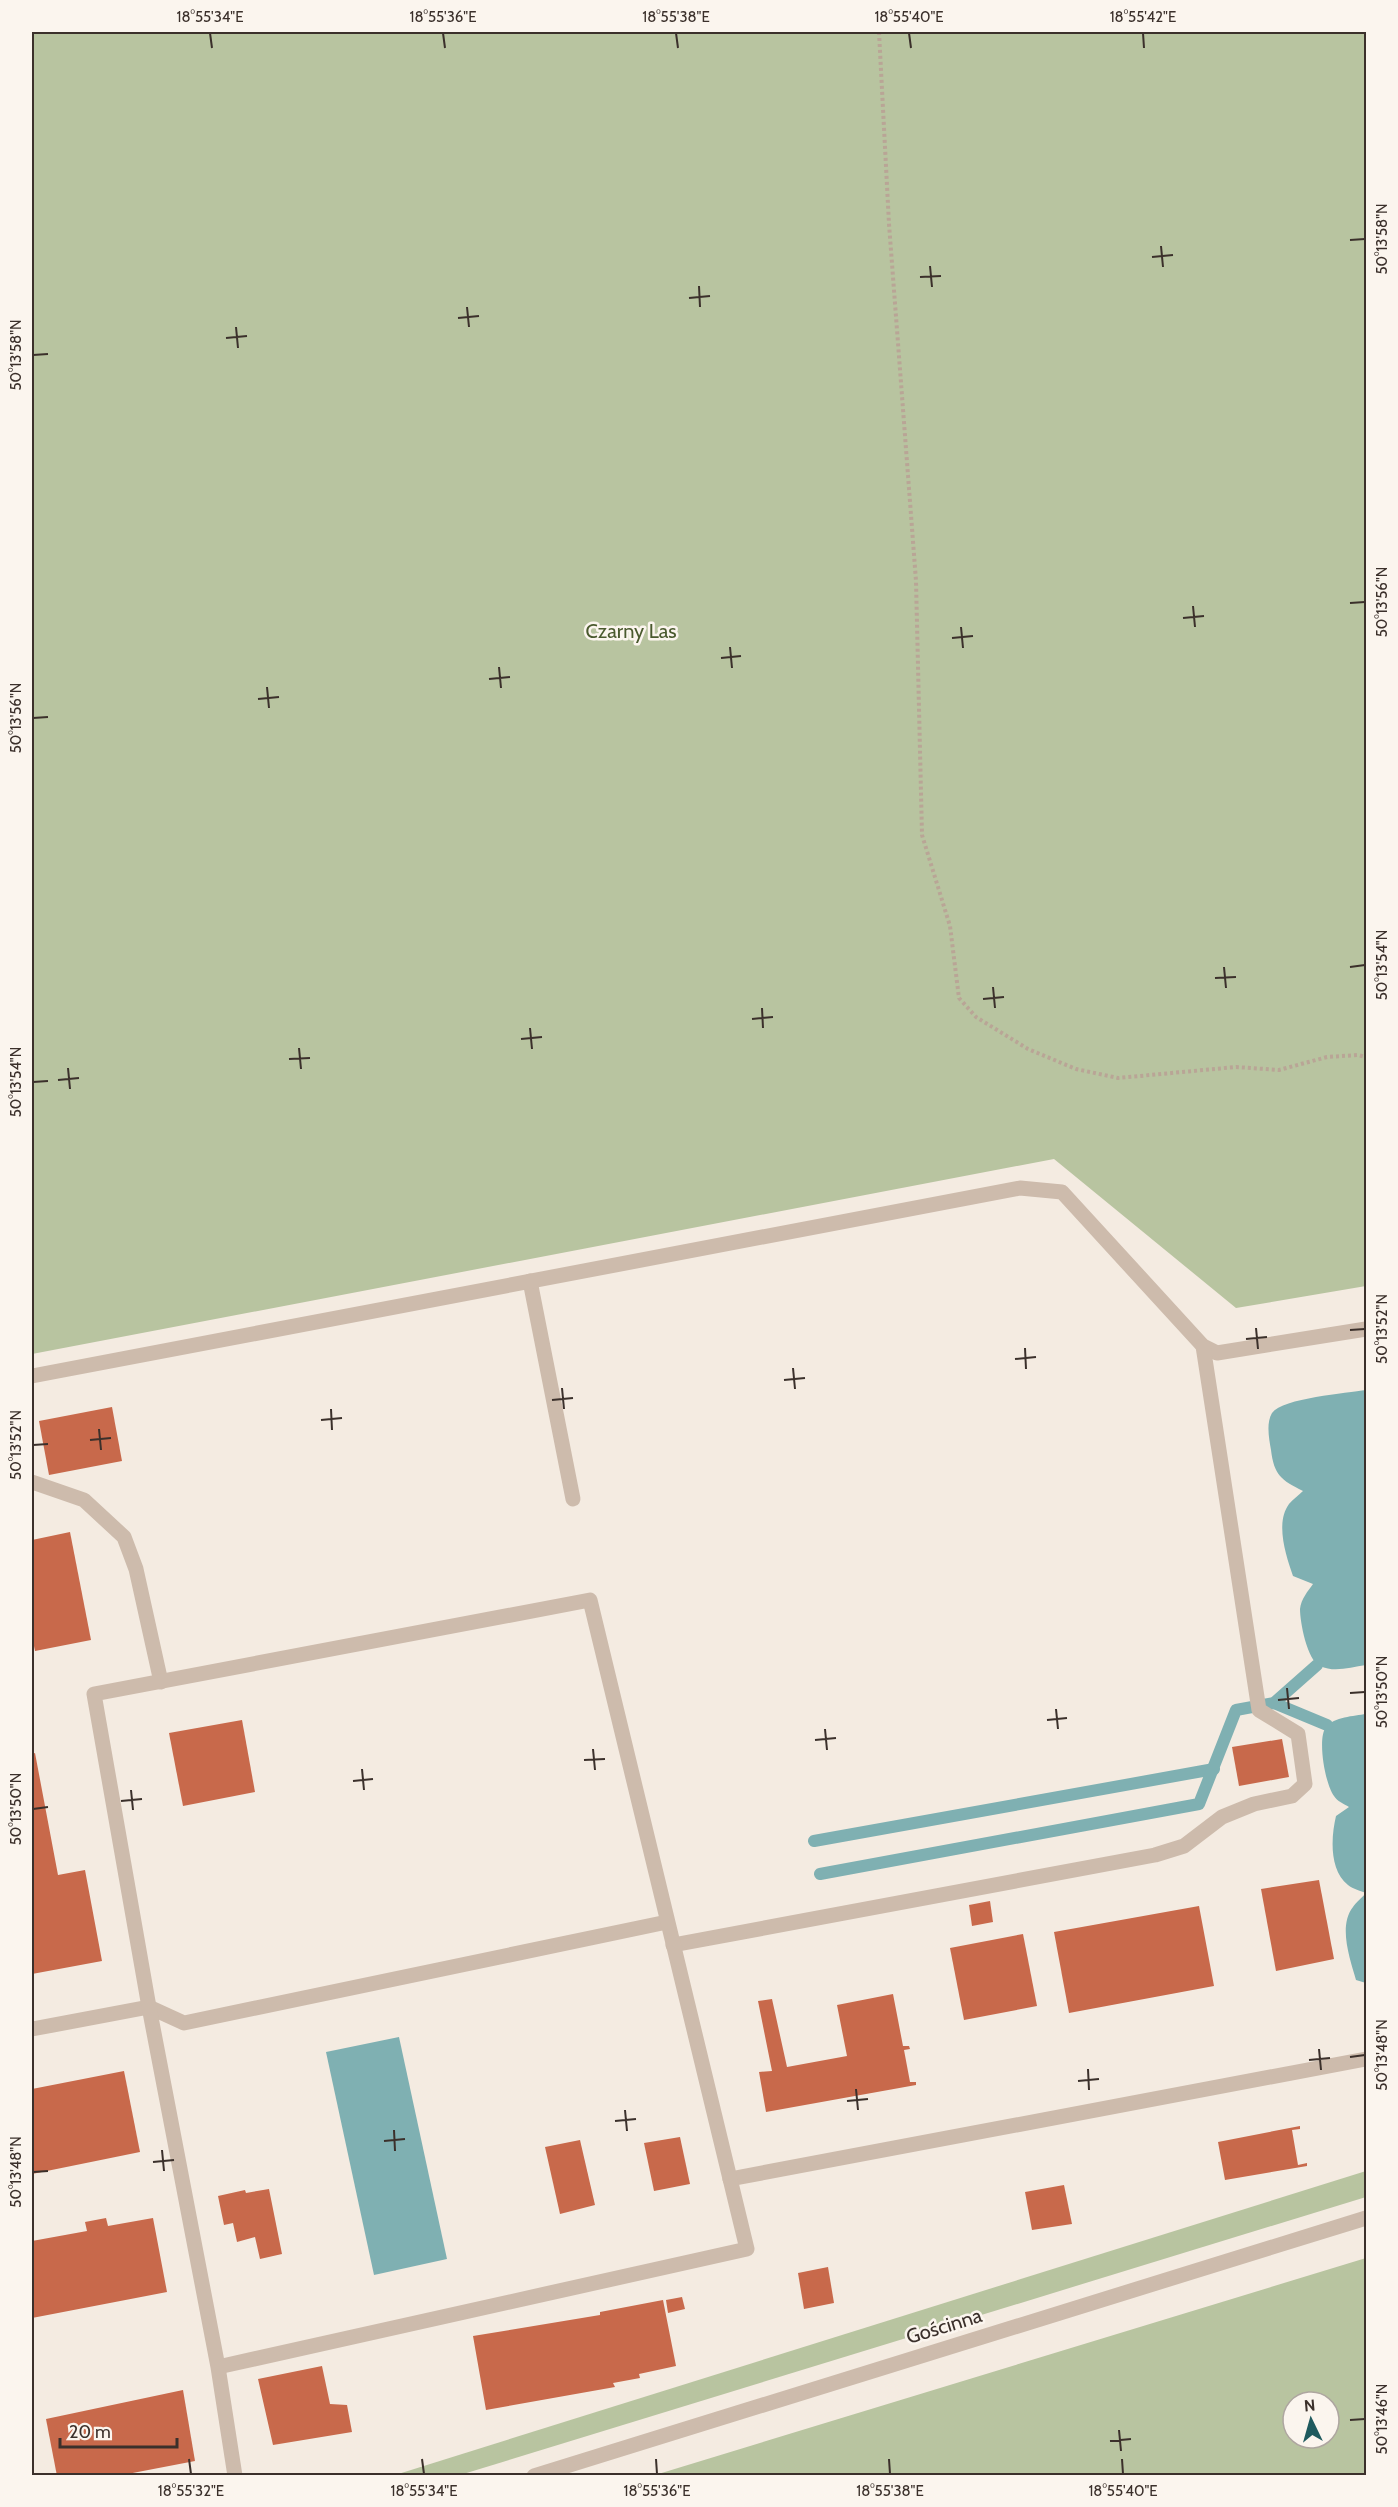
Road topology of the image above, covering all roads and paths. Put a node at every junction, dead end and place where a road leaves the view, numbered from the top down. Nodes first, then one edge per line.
1 (879, 32) edge
2 (1366, 1057) edge
3 (530, 1281) junction
4 (1366, 1329) edge
5 (1203, 1346) junction
6 (32, 1376) edge
7 (32, 1482) edge
8 (573, 1499) dead end
9 (161, 1682) junction
10 (667, 1922) junction
11 (673, 1945) junction
12 (149, 2007) junction
13 (32, 2029) edge
14 (1366, 2059) edge
15 (730, 2179) junction
16 (1366, 2218) edge
17 (218, 2367) junction
18 (235, 2475) edge
19 (534, 2475) edge

1 - 2 path
3 - 5 street
3 - 6 street
3 - 8 street
4 - 5 street
5 - 11 street
7 - 9 street
9 - 10 street
9 - 12 street
10 - 11 street
10 - 12 street
11 - 15 street
12 - 13 street
12 - 17 street
14 - 15 street
15 - 17 street
16 - 19 street, Gościnna
17 - 18 street

